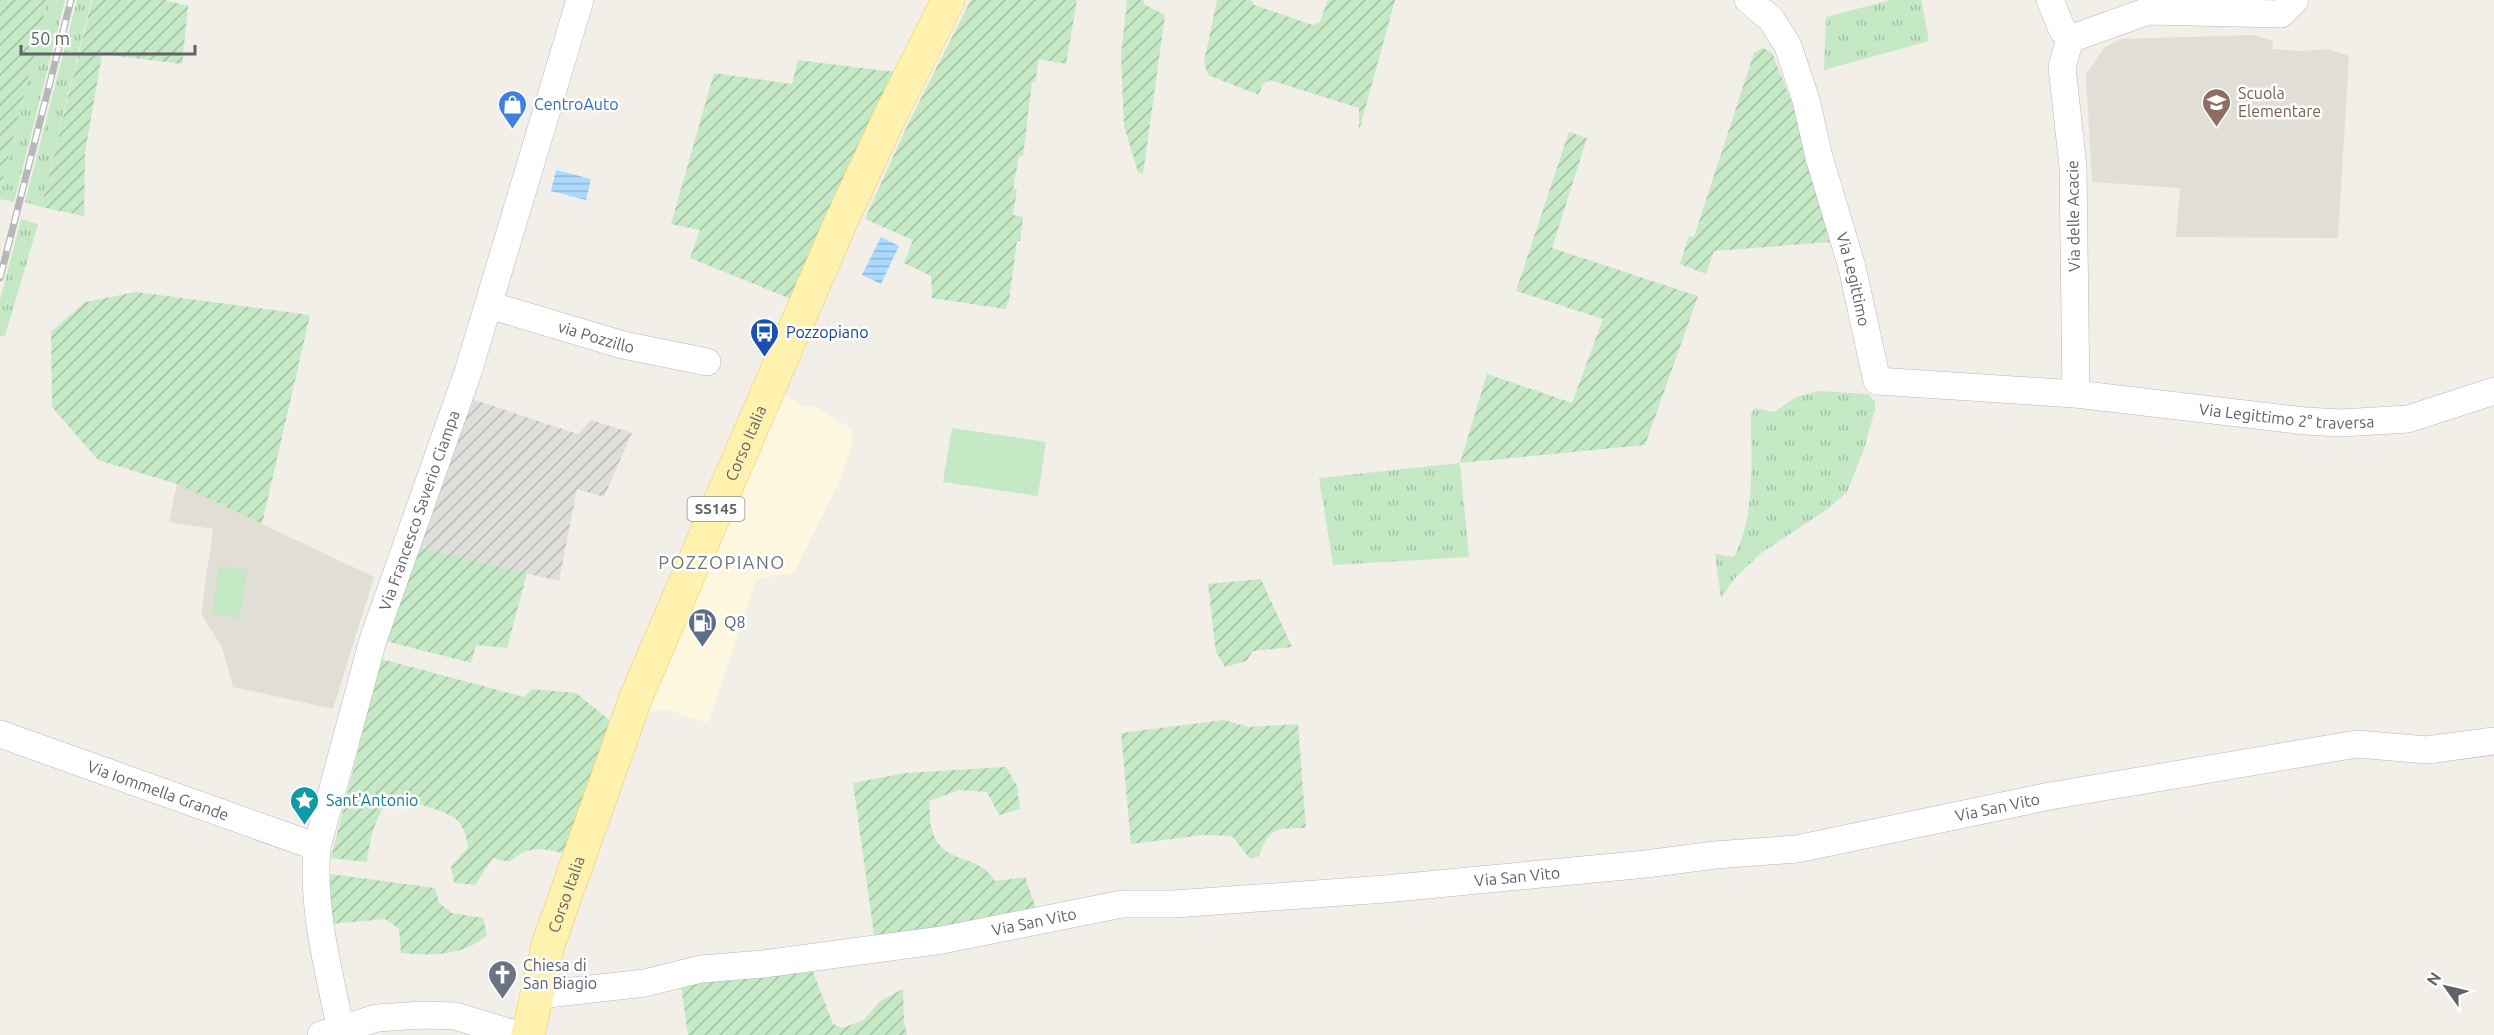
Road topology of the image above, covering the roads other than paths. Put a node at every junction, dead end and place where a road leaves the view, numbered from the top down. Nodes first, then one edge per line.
1 (580, 0) edge
2 (948, 0) edge
3 (1748, 0) edge
4 (2050, 0) edge
5 (2295, 0) edge
6 (2070, 39) junction
7 (489, 305) junction
8 (707, 362) dead end
9 (2494, 391) edge
10 (2076, 394) junction
11 (0, 734) edge
12 (2494, 741) edge
13 (317, 847) junction
14 (538, 995) junction
15 (332, 1031) edge
16 (518, 1035) edge
17 (528, 1035) edge

1 - 7 street, Via Francesco Saverio Ciampa
2 - 14 main road, Corso Italia / SS145
3 - 10 street, Via Legittimo
4 - 6 street
5 - 6 street
6 - 10 street, Via delle Acacie
7 - 8 street, via Pozzillo
7 - 13 street, Via Francesco Saverio Ciampa
9 - 10 street, Via Legittimo 2° traversa
11 - 13 street, Via Iommella Grande
12 - 14 street, Via San Vito
13 - 15 street, Via Francesco Saverio Ciampa
14 - 17 main road, Corso Italia / SS145
15 - 16 street

